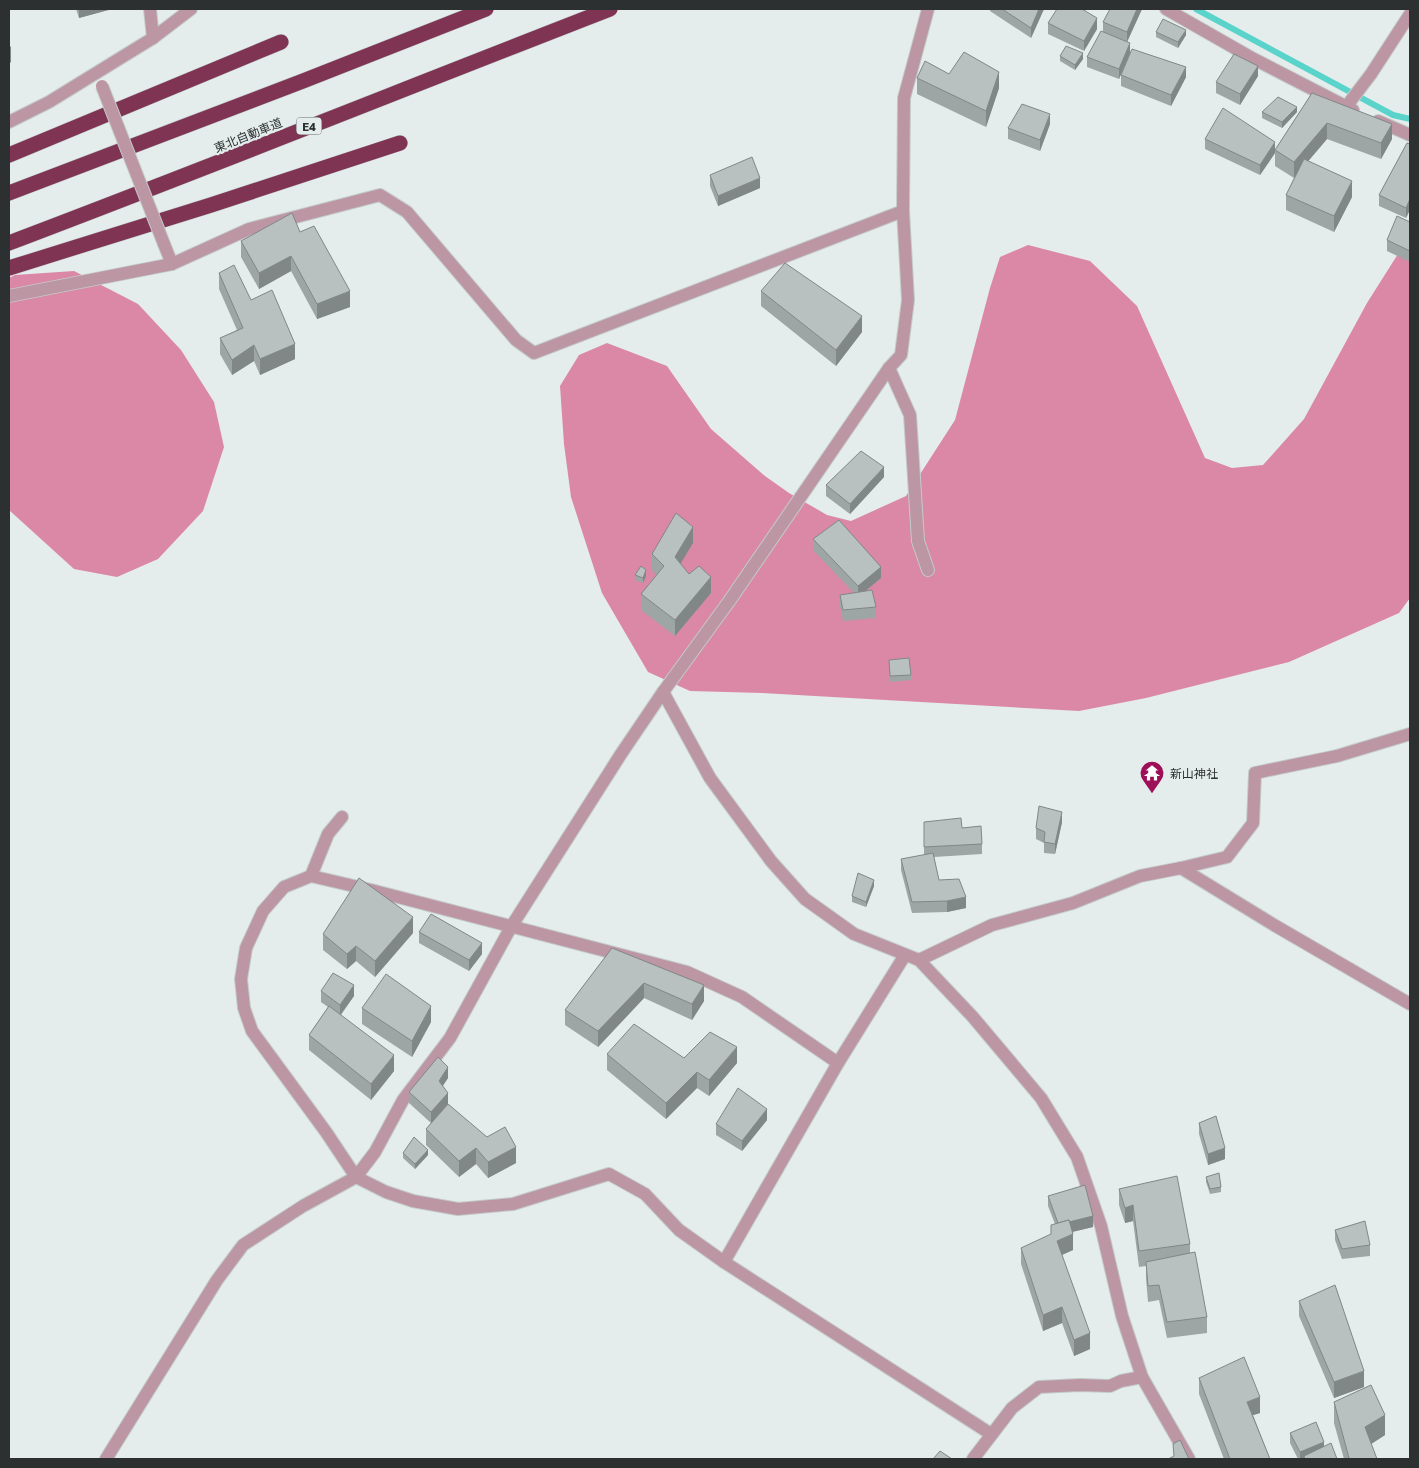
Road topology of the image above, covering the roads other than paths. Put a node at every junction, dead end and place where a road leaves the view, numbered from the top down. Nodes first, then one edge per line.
1 (150, 9) edge
2 (191, 9) edge
3 (486, 9) edge
4 (610, 9) edge
5 (928, 9) edge
6 (1166, 9) edge
7 (1410, 14) edge
8 (153, 38) junction
9 (281, 42) dead end
10 (96, 72) junction
11 (1348, 104) junction
12 (9, 122) edge
13 (1410, 135) edge
14 (400, 143) dead end
15 (9, 155) edge
16 (9, 193) edge
17 (903, 211) junction
18 (9, 243) edge
19 (172, 264) junction
20 (9, 268) edge
21 (9, 296) edge
22 (889, 368) junction
23 (928, 570) dead end
24 (663, 692) junction
25 (1410, 734) edge
26 (342, 817) dead end
27 (1181, 868) junction
28 (311, 876) junction
29 (511, 927) junction
30 (905, 955) junction
31 (919, 960) junction
32 (1410, 1004) edge
33 (838, 1063) junction
34 (356, 1177) junction
35 (724, 1262) junction
36 (1142, 1377) junction
37 (992, 1434) junction
38 (106, 1459) edge
39 (973, 1459) edge
40 (1189, 1459) edge

1 - 8 street
2 - 8 street
3 - 16 highway
4 - 18 highway, 東北自動車道 / E4
5 - 17 street
6 - 11 street
7 - 11 street
8 - 10 street
9 - 15 highway
10 - 12 street
10 - 19 street, bridge
11 - 13 street
14 - 20 highway
17 - 19 street
17 - 22 street
19 - 21 street
22 - 23 street
22 - 24 street
24 - 29 street
24 - 30 street
25 - 27 street
26 - 28 street
27 - 31 street
27 - 32 street
28 - 29 street
28 - 34 street
29 - 33 street
29 - 34 street
30 - 31 street
30 - 33 street
31 - 36 street
33 - 35 street
34 - 35 street
34 - 38 street
35 - 37 street
36 - 37 street
36 - 40 street
37 - 39 street

